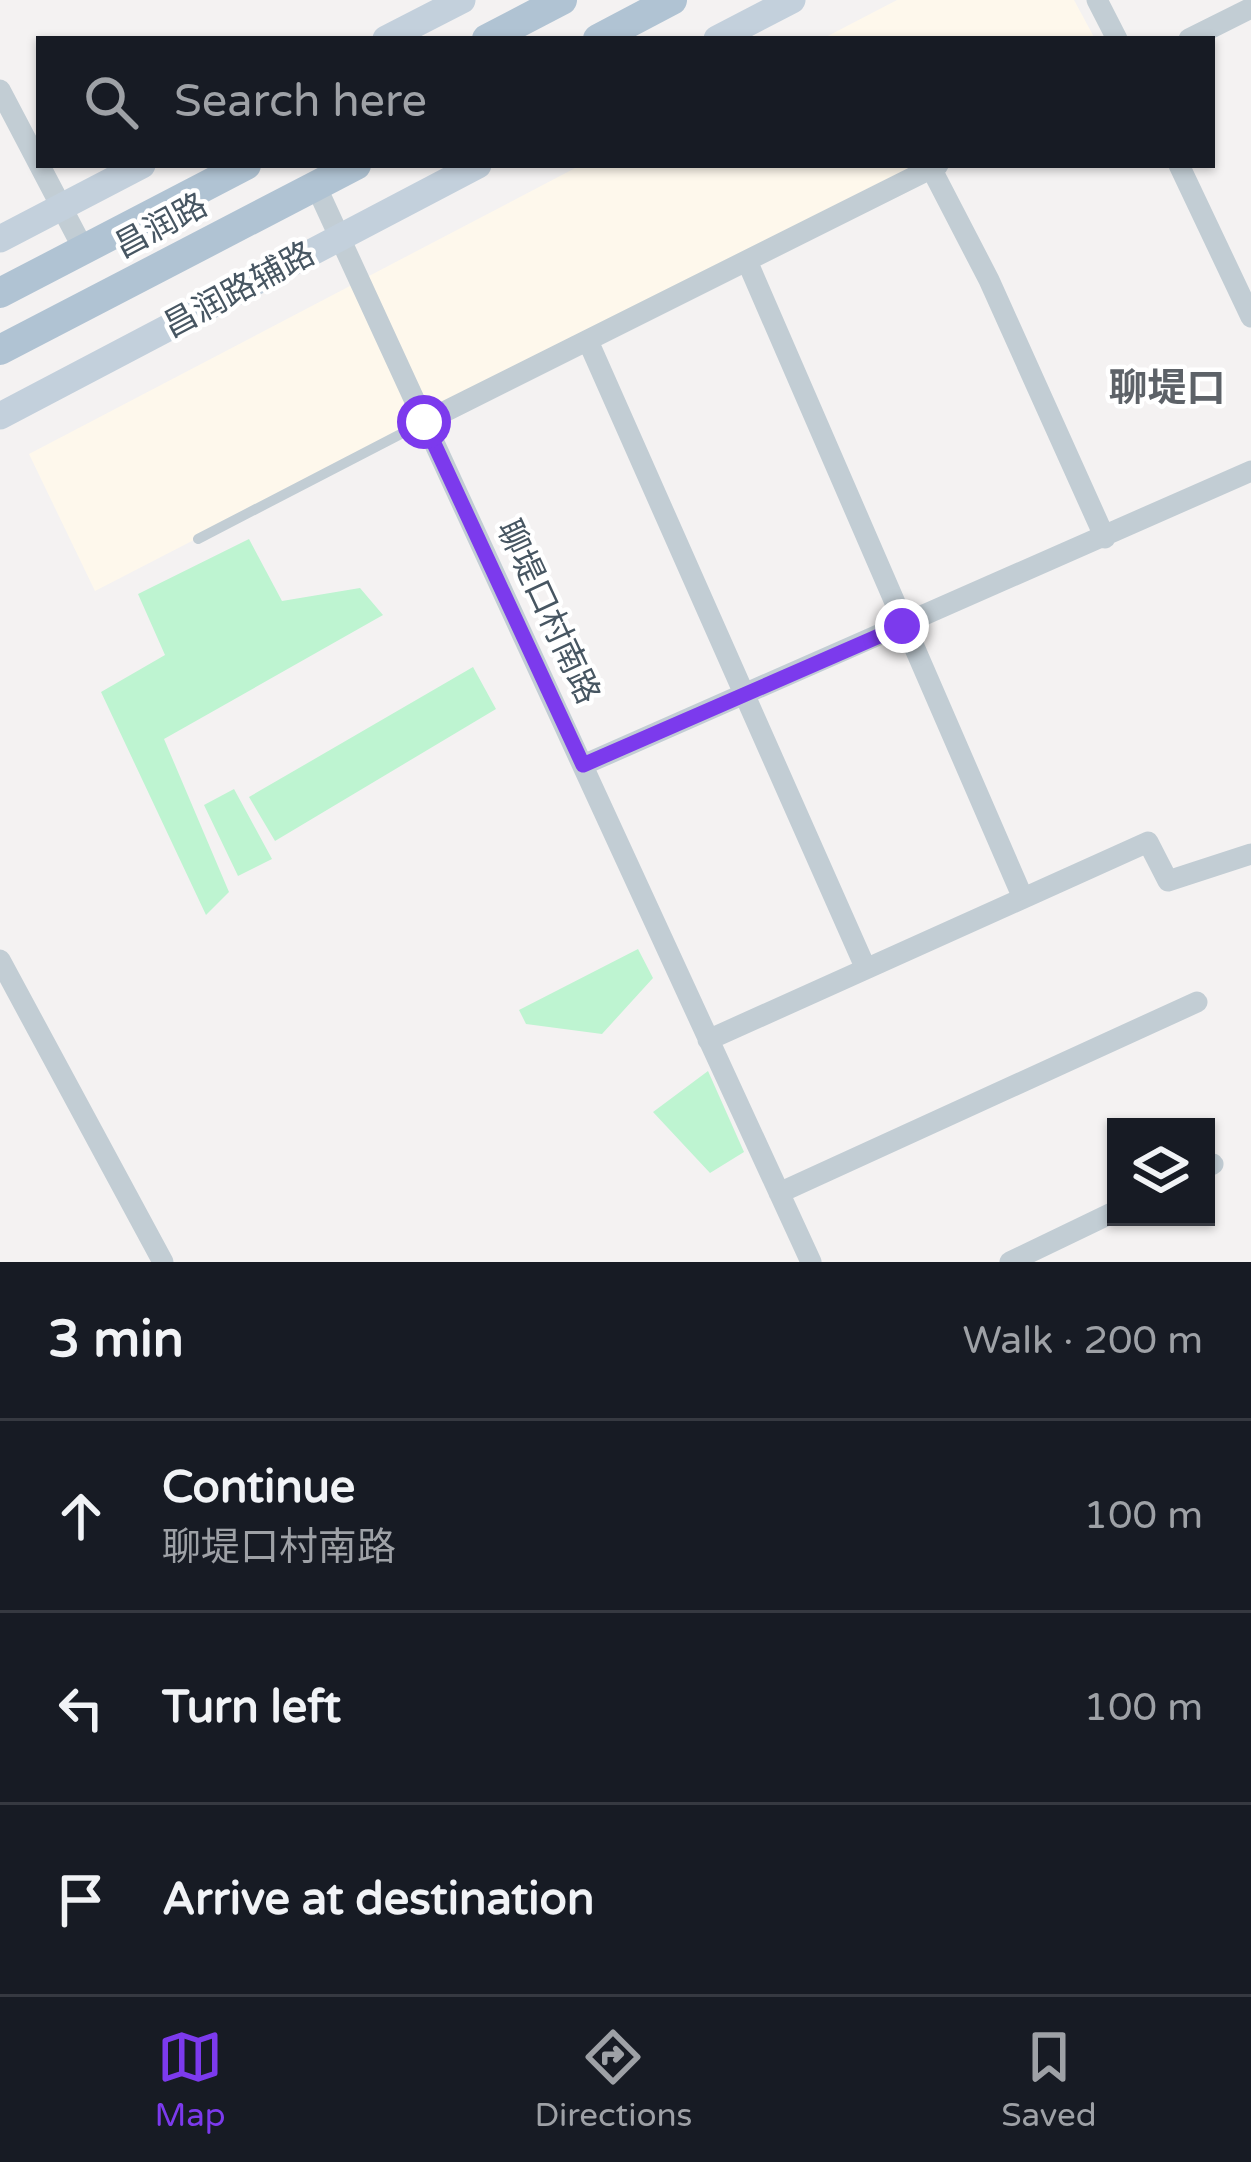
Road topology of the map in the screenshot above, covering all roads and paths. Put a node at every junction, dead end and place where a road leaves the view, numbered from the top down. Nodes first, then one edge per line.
1 (462, 0) edge
2 (562, 0) edge
3 (672, 0) edge
4 (792, 0) edge
5 (1097, 0) edge
6 (1251, 8) edge
7 (392, 36) edge
8 (493, 36) edge
9 (604, 36) edge
10 (723, 36) edge
11 (1116, 36) edge
12 (1195, 36) edge
13 (0, 91) edge
14 (36, 159) edge
15 (40, 168) edge
16 (136, 168) edge
17 (240, 168) edge
18 (350, 168) edge
19 (472, 168) edge
20 (932, 168) edge
21 (934, 168) edge
22 (1180, 168) edge
23 (316, 186) junction
24 (61, 207) junction
25 (340, 237) junction
26 (0, 239) edge
27 (84, 250) junction
28 (747, 261) junction
29 (0, 293) edge
30 (1251, 316) edge
31 (587, 341) junction
32 (0, 350) edge
33 (0, 416) edge
34 (424, 422) junction
35 (1251, 471) edge
36 (1105, 538) junction
37 (198, 539) dead end
38 (902, 626) junction
39 (743, 695) junction
40 (583, 765) junction
41 (1251, 854) edge
42 (1023, 898) junction
43 (0, 960) edge
44 (866, 969) junction
45 (1197, 1002) dead end
46 (708, 1040) junction
47 (779, 1193) junction
48 (1107, 1214) edge
49 (163, 1262) edge
50 (811, 1262) edge
51 (1010, 1262) edge

1 - 7 main road
2 - 8 main road
3 - 9 main road
4 - 10 main road
5 - 11 street
6 - 12 street
13 - 14 street
15 - 24 street
16 - 24 main road
17 - 27 main road, 昌润路
18 - 23 main road, 昌润路
19 - 25 main road, 昌润路辅路
20 - 28 street
21 - 36 street
22 - 30 street
23 - 25 street, 聊堤口村南路
23 - 32 main road, 昌润路
24 - 26 main road
24 - 27 street
25 - 33 main road, 昌润路辅路
25 - 34 street, 聊堤口村南路
27 - 29 main road, 昌润路
28 - 31 street
28 - 38 street
31 - 34 street
31 - 39 street
34 - 37 lane
34 - 40 street, 聊堤口村南路
35 - 36 street
36 - 38 street
38 - 39 street
38 - 42 street
39 - 40 street
39 - 44 street
40 - 46 street, 聊堤口村南路
41 - 42 street
42 - 44 street
43 - 49 street
44 - 46 street
45 - 47 street
46 - 47 street, 聊堤口村南路
47 - 50 street, 聊堤口村南路
48 - 51 street

